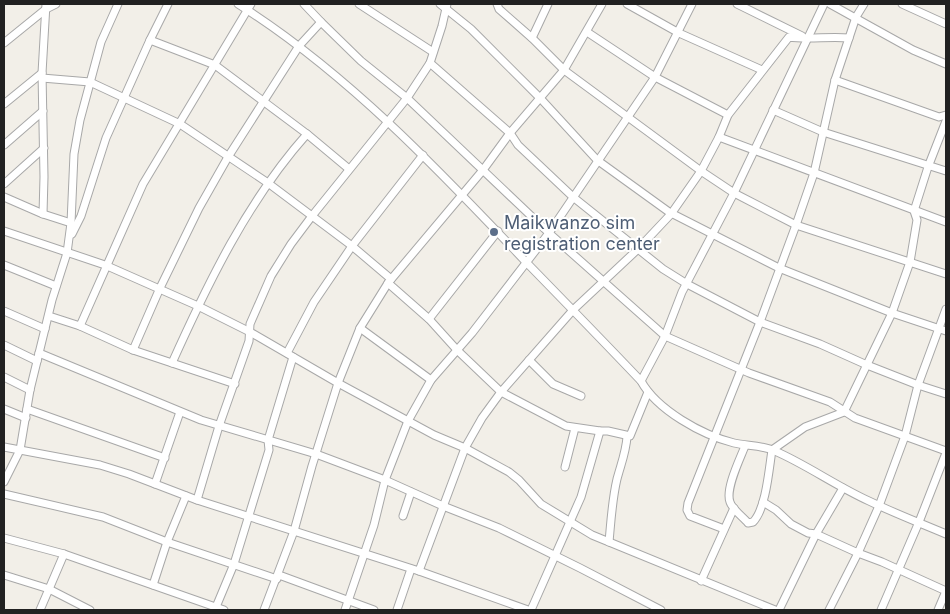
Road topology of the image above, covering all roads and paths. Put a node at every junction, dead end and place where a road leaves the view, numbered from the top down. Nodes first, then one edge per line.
1 (56, 4) edge
2 (118, 4) edge
3 (168, 4) edge
4 (238, 4) edge
5 (304, 4) edge
6 (359, 4) edge
7 (497, 4) edge
8 (548, 4) edge
9 (602, 4) edge
10 (627, 4) edge
11 (692, 4) edge
12 (737, 4) edge
13 (824, 4) edge
14 (830, 4) edge
15 (864, 4) edge
16 (902, 4) edge
17 (444, 5) edge
18 (46, 6) edge
19 (912, 6) edge
20 (249, 7) edge
21 (856, 17) junction
22 (322, 22) junction
23 (946, 24) edge
24 (587, 32) junction
25 (679, 32) junction
26 (532, 38) junction
27 (849, 38) junction
28 (807, 39) junction
29 (150, 40) junction
30 (4, 43) edge
31 (299, 46) junction
32 (433, 52) junction
33 (430, 63) junction
34 (946, 64) edge
35 (215, 65) junction
36 (564, 70) junction
37 (762, 70) junction
38 (42, 76) junction
39 (655, 77) junction
40 (835, 80) junction
41 (90, 82) junction
42 (407, 98) junction
43 (125, 99) junction
44 (541, 99) junction
45 (263, 101) junction
46 (4, 104) edge
47 (773, 110) junction
48 (43, 111) junction
49 (728, 115) junction
50 (946, 116) edge
51 (628, 118) junction
52 (387, 121) junction
53 (946, 121) edge
54 (180, 124) junction
55 (823, 132) junction
56 (510, 133) junction
57 (307, 134) junction
58 (719, 137) junction
59 (4, 145) edge
60 (44, 148) junction
61 (754, 151) junction
62 (422, 155) junction
63 (228, 156) junction
64 (597, 160) junction
65 (928, 166) junction
66 (349, 169) junction
67 (483, 170) junction
68 (701, 171) junction
69 (946, 171) edge
70 (814, 173) junction
71 (268, 183) junction
72 (4, 184) edge
73 (462, 193) junction
74 (734, 193) junction
75 (4, 196) edge
76 (573, 197) junction
77 (914, 211) junction
78 (43, 214) junction
79 (671, 214) junction
80 (312, 216) junction
81 (946, 222) edge
82 (71, 223) junction
83 (796, 224) junction
84 (4, 231) edge
85 (498, 231) junction
86 (549, 232) junction
87 (712, 235) junction
88 (70, 240) junction
89 (352, 246) junction
90 (638, 249) junction
91 (67, 253) junction
92 (526, 262) junction
93 (910, 262) junction
94 (4, 265) edge
95 (105, 265) junction
96 (779, 268) junction
97 (946, 274) edge
98 (389, 281) junction
99 (604, 281) junction
100 (686, 284) junction
101 (56, 286) junction
102 (160, 288) junction
103 (198, 306) junction
104 (946, 309) edge
105 (573, 310) junction
106 (4, 311) edge
107 (892, 313) junction
108 (49, 316) junction
109 (429, 319) junction
110 (760, 322) junction
111 (80, 326) junction
112 (360, 328) junction
113 (45, 329) junction
114 (943, 330) edge
115 (250, 332) junction
116 (665, 336) junction
117 (4, 345) edge
118 (133, 350) junction
119 (457, 350) junction
120 (40, 353) junction
121 (290, 355) junction
122 (529, 360) junction
123 (37, 362) junction
124 (172, 363) junction
125 (867, 365) junction
126 (740, 369) junction
127 (4, 378) edge
128 (431, 380) junction
129 (641, 381) junction
130 (338, 383) junction
131 (235, 384) junction
132 (918, 386) junction
133 (30, 390) junction
134 (501, 392) junction
135 (648, 392) junction
136 (946, 394) edge
137 (581, 396) dead end
138 (4, 409) edge
139 (27, 409) junction
140 (180, 412) junction
141 (844, 412) junction
142 (26, 418) junction
143 (408, 421) junction
144 (219, 426) junction
145 (575, 428) junction
146 (600, 431) junction
147 (905, 436) junction
148 (628, 437) junction
149 (713, 438) junction
150 (268, 440) junction
151 (745, 446) junction
152 (4, 447) edge
153 (465, 448) junction
154 (20, 450) junction
155 (772, 450) junction
156 (946, 452) edge
157 (316, 454) junction
158 (164, 458) junction
159 (565, 467) dead end
160 (385, 480) junction
161 (4, 482) edge
162 (155, 484) junction
163 (843, 488) junction
164 (411, 492) junction
165 (4, 494) edge
166 (186, 496) junction
167 (197, 500) junction
168 (762, 502) junction
169 (443, 506) junction
170 (879, 506) junction
171 (734, 508) junction
172 (248, 516) junction
173 (403, 516) dead end
174 (919, 522) junction
175 (569, 523) junction
176 (724, 529) junction
177 (294, 531) junction
178 (816, 534) junction
179 (946, 534) edge
180 (4, 538) edge
181 (167, 542) junction
182 (609, 542) junction
183 (858, 553) junction
184 (64, 554) junction
185 (364, 555) junction
186 (555, 555) junction
187 (234, 564) junction
188 (899, 569) junction
189 (415, 570) junction
190 (4, 575) edge
191 (278, 577) junction
192 (701, 581) junction
193 (153, 585) junction
194 (49, 589) junction
195 (348, 601) junction
196 (220, 609) edge
197 (40, 610) edge
198 (90, 610) edge
199 (264, 610) edge
200 (345, 610) edge
201 (374, 610) edge
202 (396, 610) edge
203 (530, 610) edge
204 (661, 610) edge
205 (775, 610) edge
206 (779, 610) edge
207 (829, 610) edge
208 (881, 610) edge
209 (938, 610) edge

1 - 18 street
2 - 41 street
3 - 29 street
4 - 20 street
5 - 22 street
6 - 32 street
7 - 26 street
8 - 26 street
9 - 24 street
10 - 25 street
11 - 25 street
12 - 28 street
13 - 28 street
14 - 21 street
15 - 21 street
16 - 19 street
17 - 32 street
17 - 44 street
18 - 30 street
18 - 38 street
19 - 23 street
20 - 31 street
20 - 35 street
21 - 27 street
21 - 34 street
22 - 31 street
22 - 42 street
24 - 36 street
24 - 39 street
25 - 37 street
25 - 39 street
26 - 36 street
27 - 28 street
27 - 40 street
28 - 37 street
28 - 47 street
29 - 35 street
29 - 43 street
31 - 45 street
31 - 52 street
32 - 33 street
33 - 42 street
33 - 56 street
35 - 45 street
35 - 54 street
36 - 44 street
36 - 51 street
37 - 49 street
38 - 41 street
38 - 46 street
38 - 48 street
39 - 49 street
39 - 51 street
40 - 50 street
40 - 55 street
41 - 43 street
41 - 82 street
42 - 52 street
42 - 67 street
43 - 54 street
43 - 88 street
44 - 56 street
44 - 64 street
45 - 57 street
45 - 63 street
47 - 55 street
47 - 61 street
48 - 59 street
48 - 60 street
49 - 58 street
51 - 64 street
51 - 68 street
52 - 62 street
52 - 66 street
53 - 65 street
54 - 63 street
54 - 95 street
55 - 65 street
55 - 70 street
56 - 67 street
56 - 76 street
57 - 66 street
57 - 71 street
58 - 61 street
58 - 68 street
60 - 72 street
60 - 78 street
61 - 70 street
61 - 74 street
62 - 73 street
62 - 89 street
63 - 71 street
63 - 102 street
64 - 76 street
64 - 79 street
65 - 69 street
65 - 77 street
66 - 80 street
67 - 73 street
67 - 86 street
68 - 74 street
68 - 79 street
70 - 77 street
70 - 83 street
71 - 80 street
71 - 103 street
73 - 85 street
73 - 98 street
74 - 83 street
74 - 87 street
75 - 78 street
76 - 86 street
76 - 90 street
77 - 81 street
77 - 93 street
78 - 82 street
79 - 87 street
79 - 90 street
80 - 89 street
80 - 115 street
82 - 88 street
83 - 93 street
83 - 96 street
84 - 91 street
85 - 92 street
85 - 109 street
86 - 92 street
86 - 99 street
87 - 96 street
87 - 100 street
88 - 91 street
89 - 98 street
89 - 121 street
90 - 99 street
90 - 100 street
91 - 95 street
91 - 101 street
92 - 105 street
92 - 119 street
93 - 97 street
93 - 107 street
94 - 101 street
95 - 102 street
95 - 111 street
96 - 107 street
96 - 110 street
98 - 109 street
98 - 112 street
99 - 105 street
99 - 116 street
100 - 110 street
100 - 116 street
101 - 108 street
102 - 103 street
102 - 118 street
103 - 115 street
103 - 124 street
104 - 114 street
105 - 122 street
105 - 129 street
106 - 113 street
107 - 114 street
107 - 125 street
108 - 111 street
108 - 113 street
109 - 119 street
110 - 125 street
110 - 126 street
111 - 118 street
112 - 128 street
112 - 130 street
113 - 120 street
114 - 132 street
115 - 121 street
115 - 131 street
116 - 126 street
116 - 129 street
117 - 123 street
118 - 124 street
119 - 128 street
119 - 134 street
120 - 123 street
120 - 140 street
121 - 130 street
121 - 150 street
122 - 134 street
122 - 137 street
123 - 133 street
124 - 131 street
125 - 132 street
125 - 141 street
126 - 141 street
126 - 149 street
127 - 133 street
128 - 143 street
129 - 135 street
130 - 143 street
130 - 157 street
131 - 144 street
132 - 136 street
132 - 147 street
133 - 139 street
134 - 145 street
134 - 153 street
135 - 148 street
135 - 149 street
138 - 142 street
139 - 142 street
139 - 158 street
140 - 144 street
140 - 158 street
141 - 147 street
141 - 155 street
142 - 154 street
143 - 153 street
143 - 160 street
144 - 150 street
144 - 167 street
145 - 146 street
145 - 159 street
146 - 148 street
146 - 175 street
147 - 156 street
147 - 170 street
148 - 182 street
149 - 151 street
149 - 176 street
150 - 157 street
150 - 172 street
151 - 155 street
151 - 171 street
152 - 154 street
153 - 169 street
153 - 175 street
154 - 161 street
154 - 162 street
155 - 163 street
155 - 168 street
156 - 174 street
157 - 160 street
157 - 177 street
158 - 162 street
160 - 164 street
160 - 185 street
162 - 166 street
163 - 170 street
163 - 178 street
164 - 169 street
164 - 173 street
165 - 181 street
166 - 167 street
166 - 181 street
167 - 172 street
168 - 171 street
168 - 178 street
169 - 186 street
169 - 189 street
170 - 174 street
170 - 183 street
171 - 176 street
172 - 177 street
172 - 187 street
174 - 179 street
174 - 188 street
175 - 182 street
175 - 186 street
176 - 192 street
177 - 185 street
177 - 191 street
178 - 183 street
178 - 206 street
180 - 184 street
181 - 187 street
181 - 193 street
182 - 192 street
183 - 188 street
183 - 207 street
184 - 193 street
184 - 194 street
185 - 189 street
185 - 195 street
186 - 203 street
186 - 204 street
187 - 191 street
187 - 196 street
188 - 208 street
188 - 209 street
189 - 202 street
189 - 203 street
190 - 194 street
191 - 195 street
191 - 199 street
192 - 205 street
193 - 196 street
194 - 197 street
194 - 198 street
195 - 200 street
195 - 201 street

